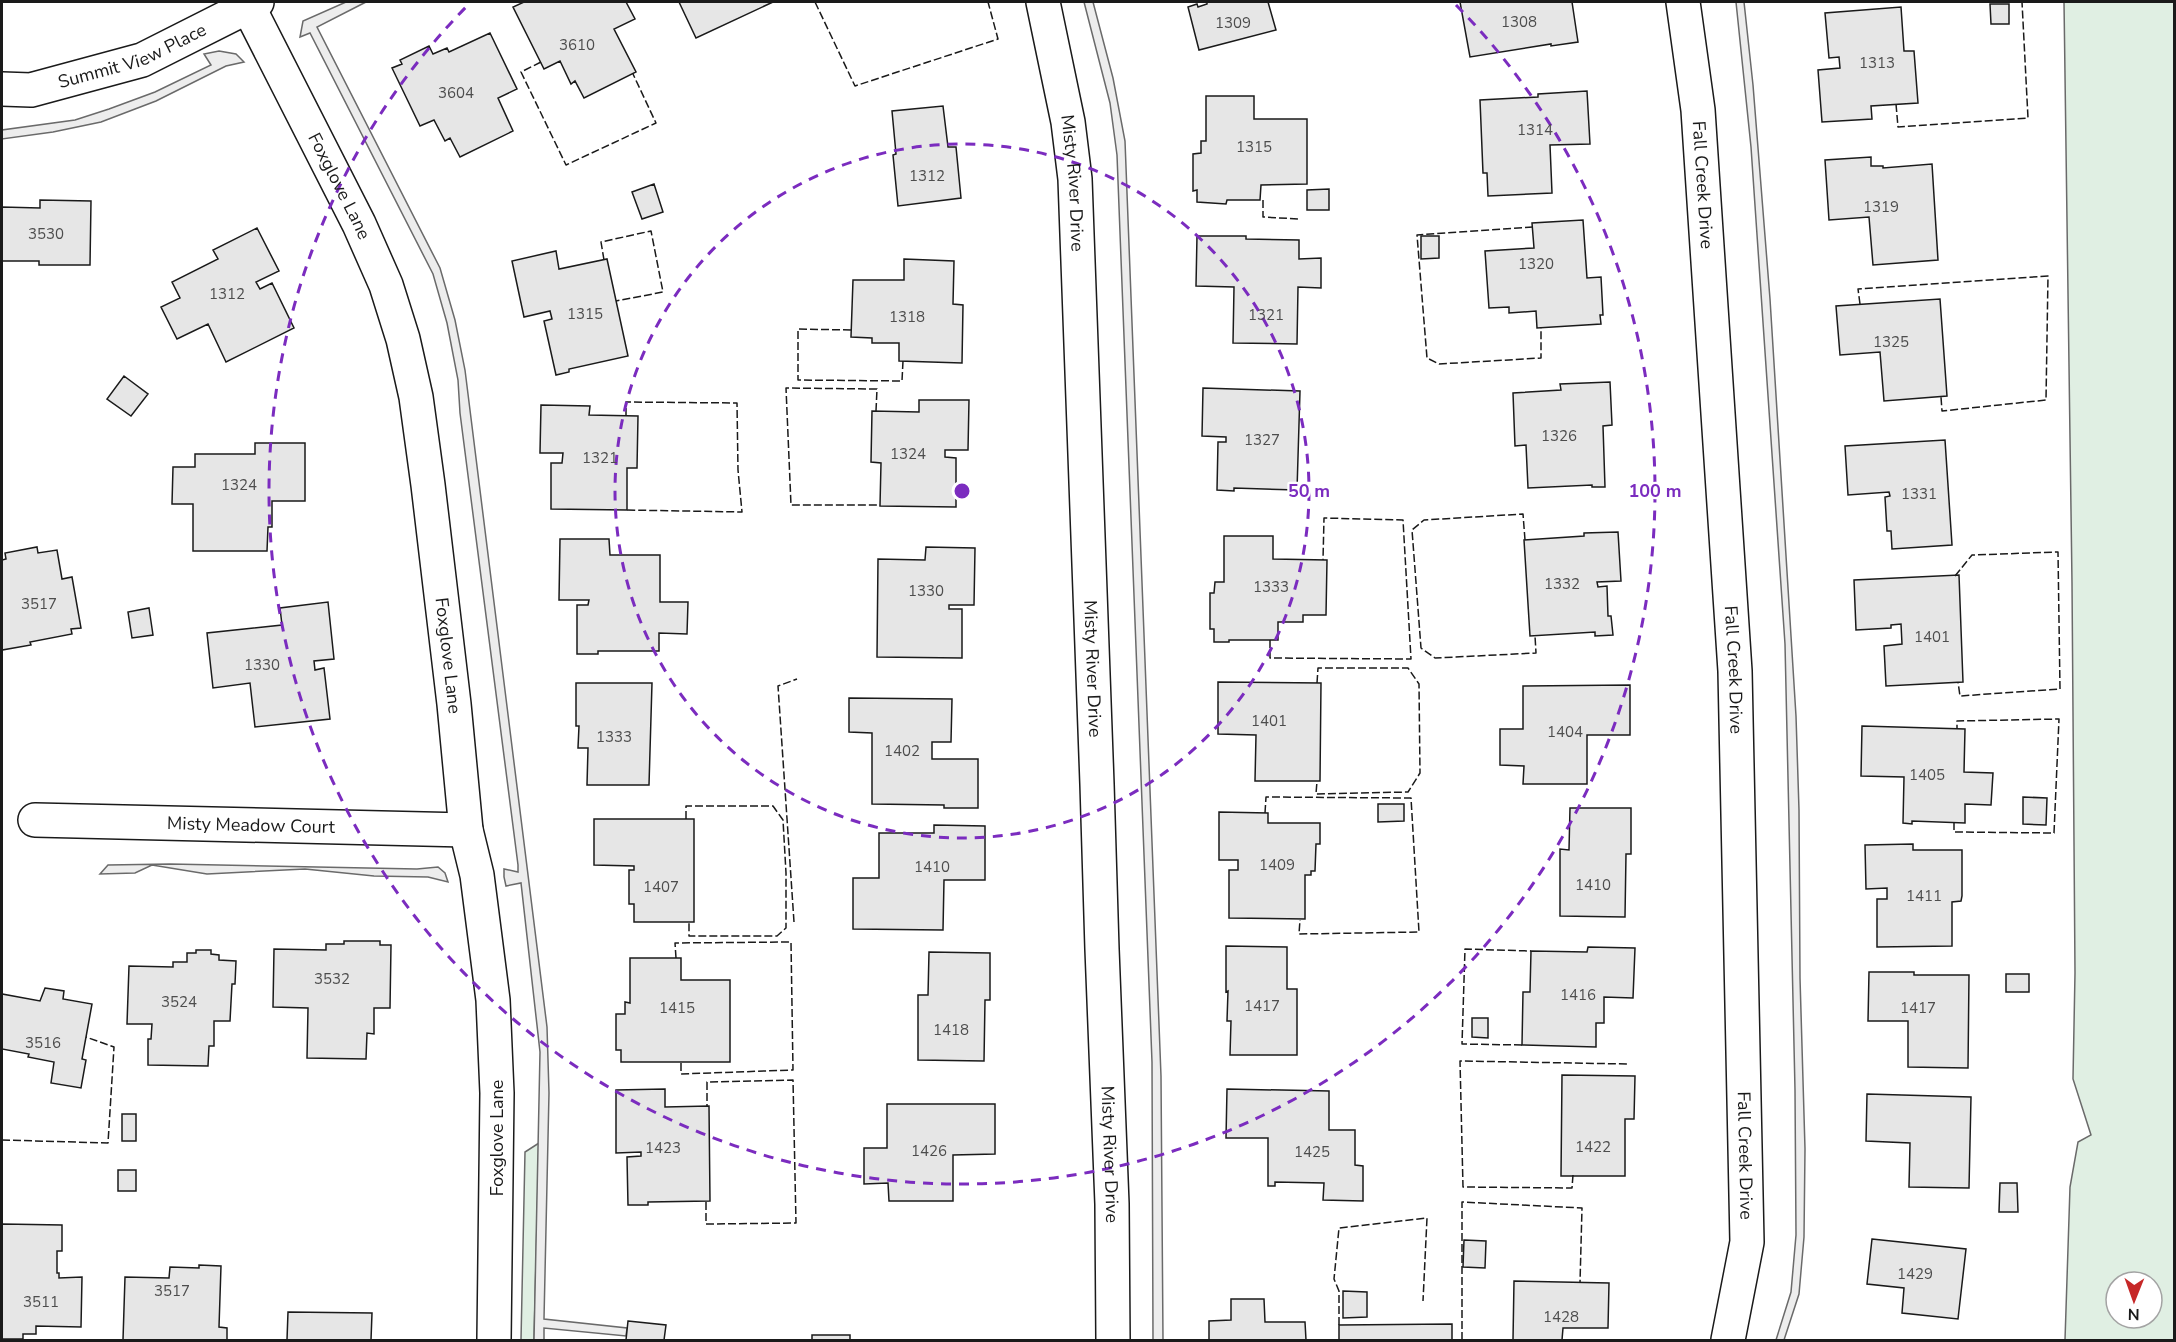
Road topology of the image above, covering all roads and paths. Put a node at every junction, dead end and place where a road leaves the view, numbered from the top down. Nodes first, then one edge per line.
1 (1043, 2) edge
2 (1683, 2) edge
3 (253, 4) edge
4 (2, 89) edge
5 (35, 820) dead end
6 (466, 830) junction
7 (494, 1341) edge
8 (1113, 1341) edge
9 (1728, 1341) edge

1 - 8 street, Misty River Drive
2 - 9 street, Fall Creek Drive
3 - 4 street, Summit View Place
3 - 6 street, Foxglove Lane
5 - 6 street, Misty Meadow Court
6 - 7 street, Foxglove Lane

